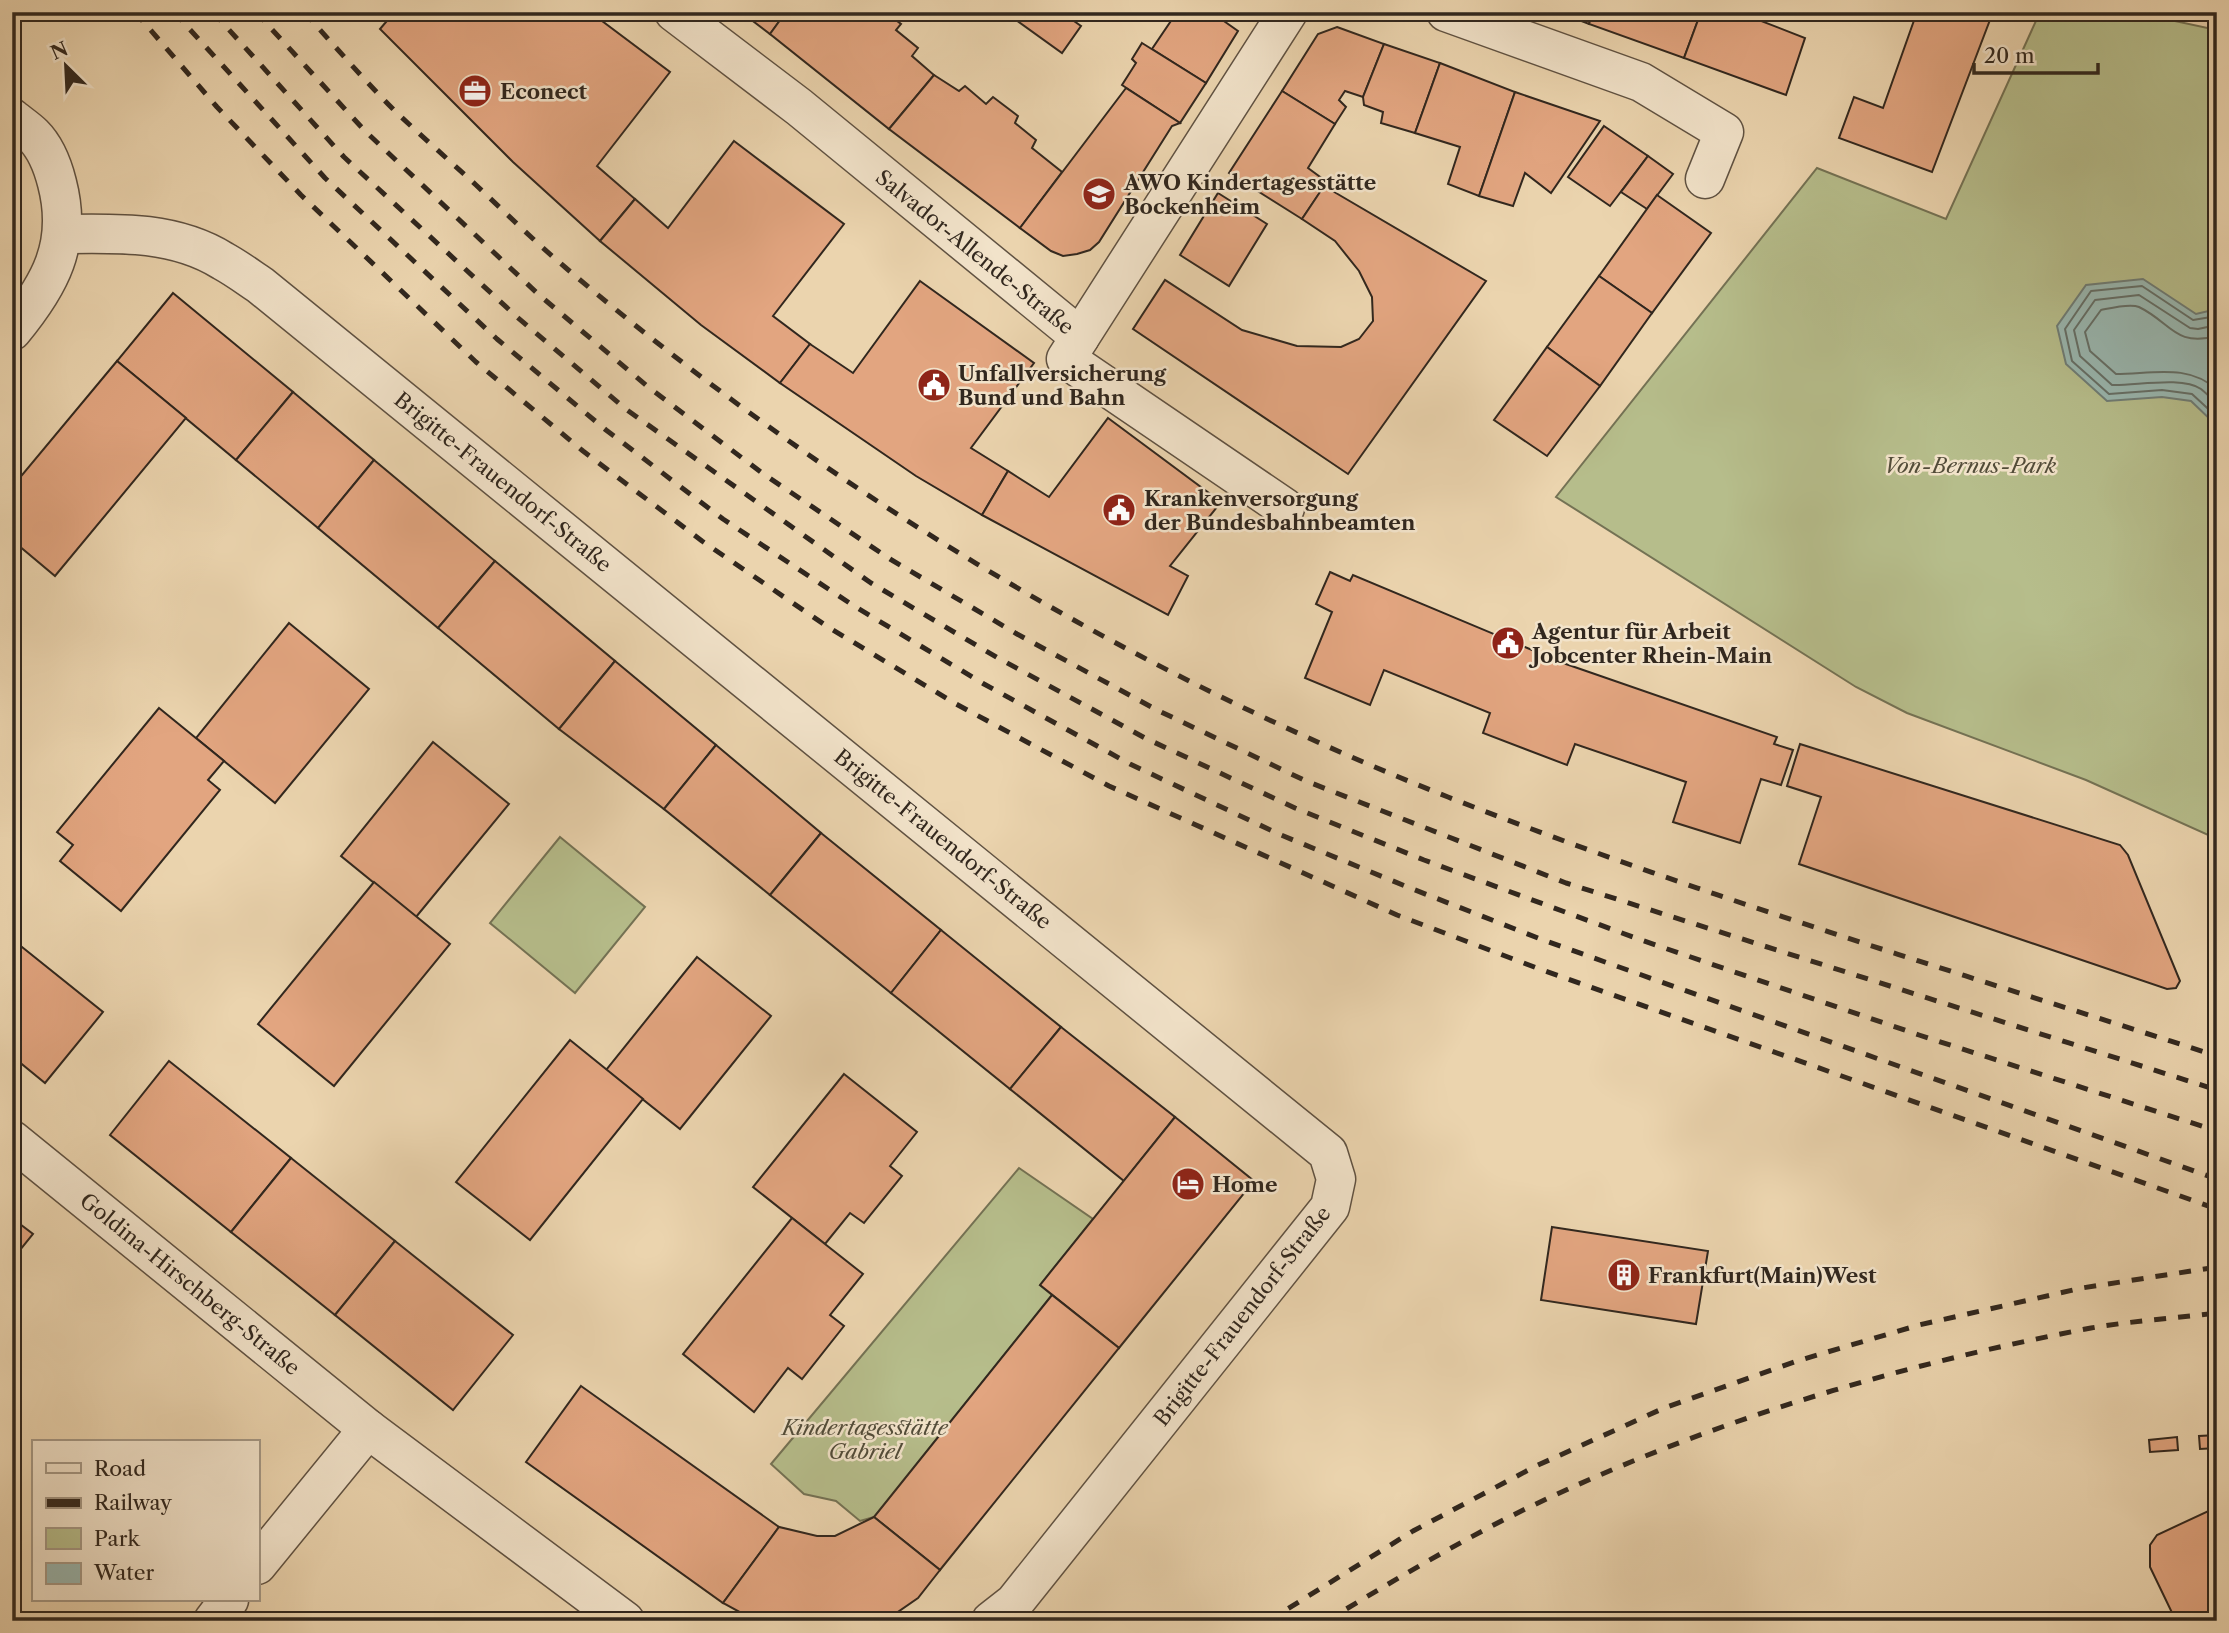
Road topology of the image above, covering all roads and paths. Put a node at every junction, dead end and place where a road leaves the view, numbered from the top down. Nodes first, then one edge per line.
1 (674, 12) edge
2 (1288, 12) edge
3 (1446, 12) edge
4 (24, 128) edge
5 (1705, 179) dead end
6 (63, 234) junction
7 (12, 331) edge
8 (1080, 337) junction
9 (1285, 508) dead end
10 (12, 1140) edge
11 (368, 1429) junction
12 (259, 1563) edge
13 (227, 1602) edge
14 (213, 1621) edge
15 (625, 1621) edge
16 (991, 1621) edge

1 - 8 street, Salvador-Allende-Straße
2 - 8 street
3 - 5 street
4 - 6 street
6 - 7 street
6 - 16 street, Brigitte-Frauendorf-Straße
8 - 9 street, Salvador-Allende-Straße
10 - 11 street, Goldina-Hirschberg-Straße
11 - 12 street
11 - 15 street
13 - 14 street

